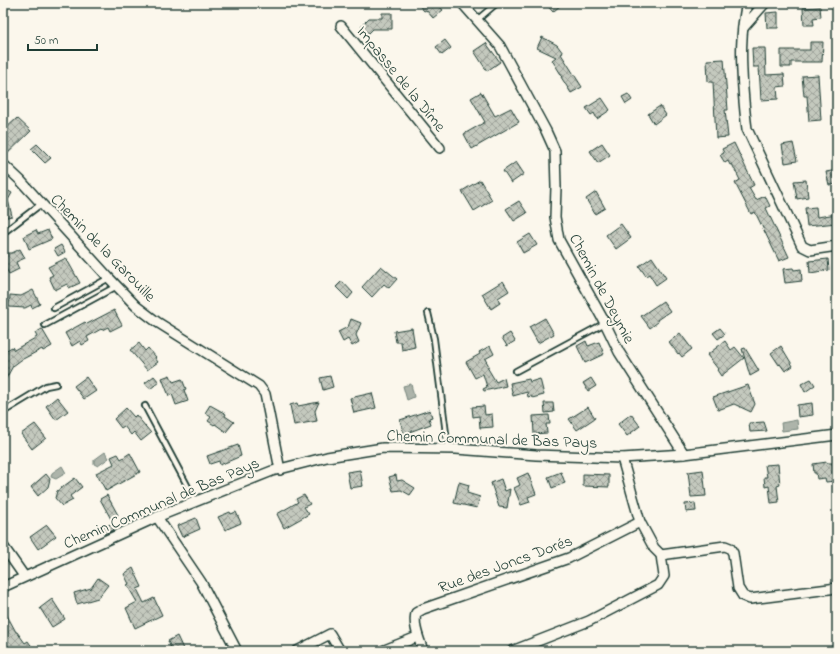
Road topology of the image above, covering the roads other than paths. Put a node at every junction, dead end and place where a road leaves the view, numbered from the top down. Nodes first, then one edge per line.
1 (462, 3) edge
2 (497, 3) edge
3 (747, 3) edge
4 (765, 3) edge
5 (477, 20) junction
6 (341, 26) dead end
7 (743, 28) junction
8 (440, 148) dead end
9 (3, 164) edge
10 (42, 204) junction
11 (3, 233) edge
12 (837, 246) edge
13 (109, 278) junction
14 (117, 286) junction
15 (54, 308) dead end
16 (428, 313) dead end
17 (605, 323) junction
18 (45, 325) dead end
19 (516, 371) dead end
20 (56, 384) dead end
21 (145, 406) dead end
22 (3, 412) edge
23 (837, 435) edge
24 (448, 449) junction
25 (684, 454) junction
26 (622, 458) junction
27 (280, 470) junction
28 (196, 502) junction
29 (157, 517) junction
30 (640, 522) junction
31 (3, 546) edge
32 (661, 555) junction
33 (24, 576) junction
34 (3, 587) edge
35 (837, 588) edge
36 (418, 637) junction
37 (237, 651) edge
38 (297, 651) edge
39 (340, 651) edge
40 (382, 651) edge
41 (423, 651) edge
42 (512, 651) edge

1 - 5 street, Chemin de Deymie
2 - 5 lane
3 - 7 street
4 - 7 street
5 - 17 street, Chemin de Deymie
6 - 8 street, Impasse de la Dîme
7 - 12 street
9 - 10 street, Chemin de la Garouille
10 - 11 lane
10 - 13 street, Chemin de la Garouille
13 - 14 street, Chemin de la Garouille
13 - 15 lane
14 - 18 lane
14 - 27 street, Chemin de la Garouille
16 - 24 lane
17 - 19 lane
17 - 25 street, Chemin de Deymie
20 - 22 lane
21 - 28 lane
23 - 25 street, Chemin Communal de Bas Pays
24 - 26 street, Chemin Communal de Bas Pays
24 - 27 street, Chemin Communal de Bas Pays
25 - 26 street, Chemin Communal de Bas Pays
26 - 30 street
27 - 28 street, Chemin Communal de Bas Pays
28 - 29 street, Chemin Communal de Bas Pays
29 - 33 street, Chemin Communal de Bas Pays
29 - 37 street
30 - 32 street
30 - 36 street, Rue des Joncs Dorés
31 - 33 street
32 - 35 street
32 - 42 street
33 - 34 street, Chemin Communal de Bas Pays
36 - 40 street
36 - 41 street, Rue des Joncs Dorés
38 - 39 street

